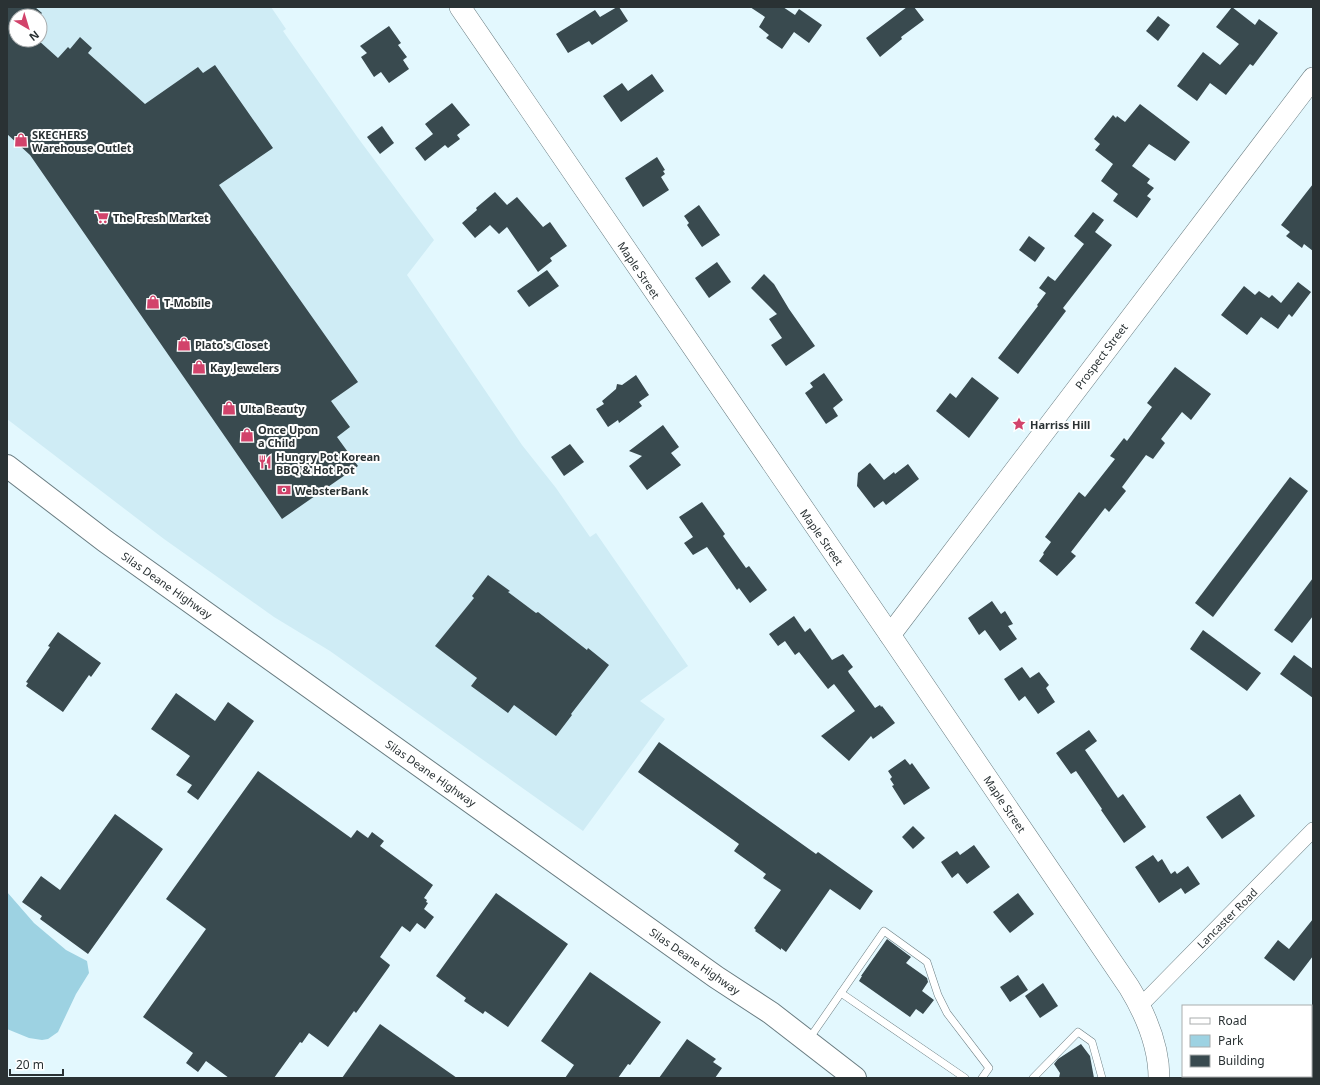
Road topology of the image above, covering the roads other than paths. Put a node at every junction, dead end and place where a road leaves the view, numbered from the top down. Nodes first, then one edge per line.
1 (460, 7) edge
2 (1312, 80) edge
3 (7, 466) edge
4 (890, 635) junction
5 (1313, 830) edge
6 (841, 993) junction
7 (1140, 1006) junction
8 (808, 1042) junction
9 (855, 1078) edge
10 (965, 1078) edge
11 (982, 1078) edge
12 (1034, 1078) edge
13 (1102, 1078) edge
14 (1159, 1078) edge

1 - 4 main road, Maple Street
2 - 4 main road, Prospect Street
3 - 8 main road, Silas Deane Highway
4 - 7 main road, Maple Street
5 - 7 street, Lancaster Road
6 - 8 lane
6 - 10 lane
6 - 11 lane
7 - 14 main road, Maple Street
8 - 9 main road, Silas Deane Highway
12 - 13 lane

